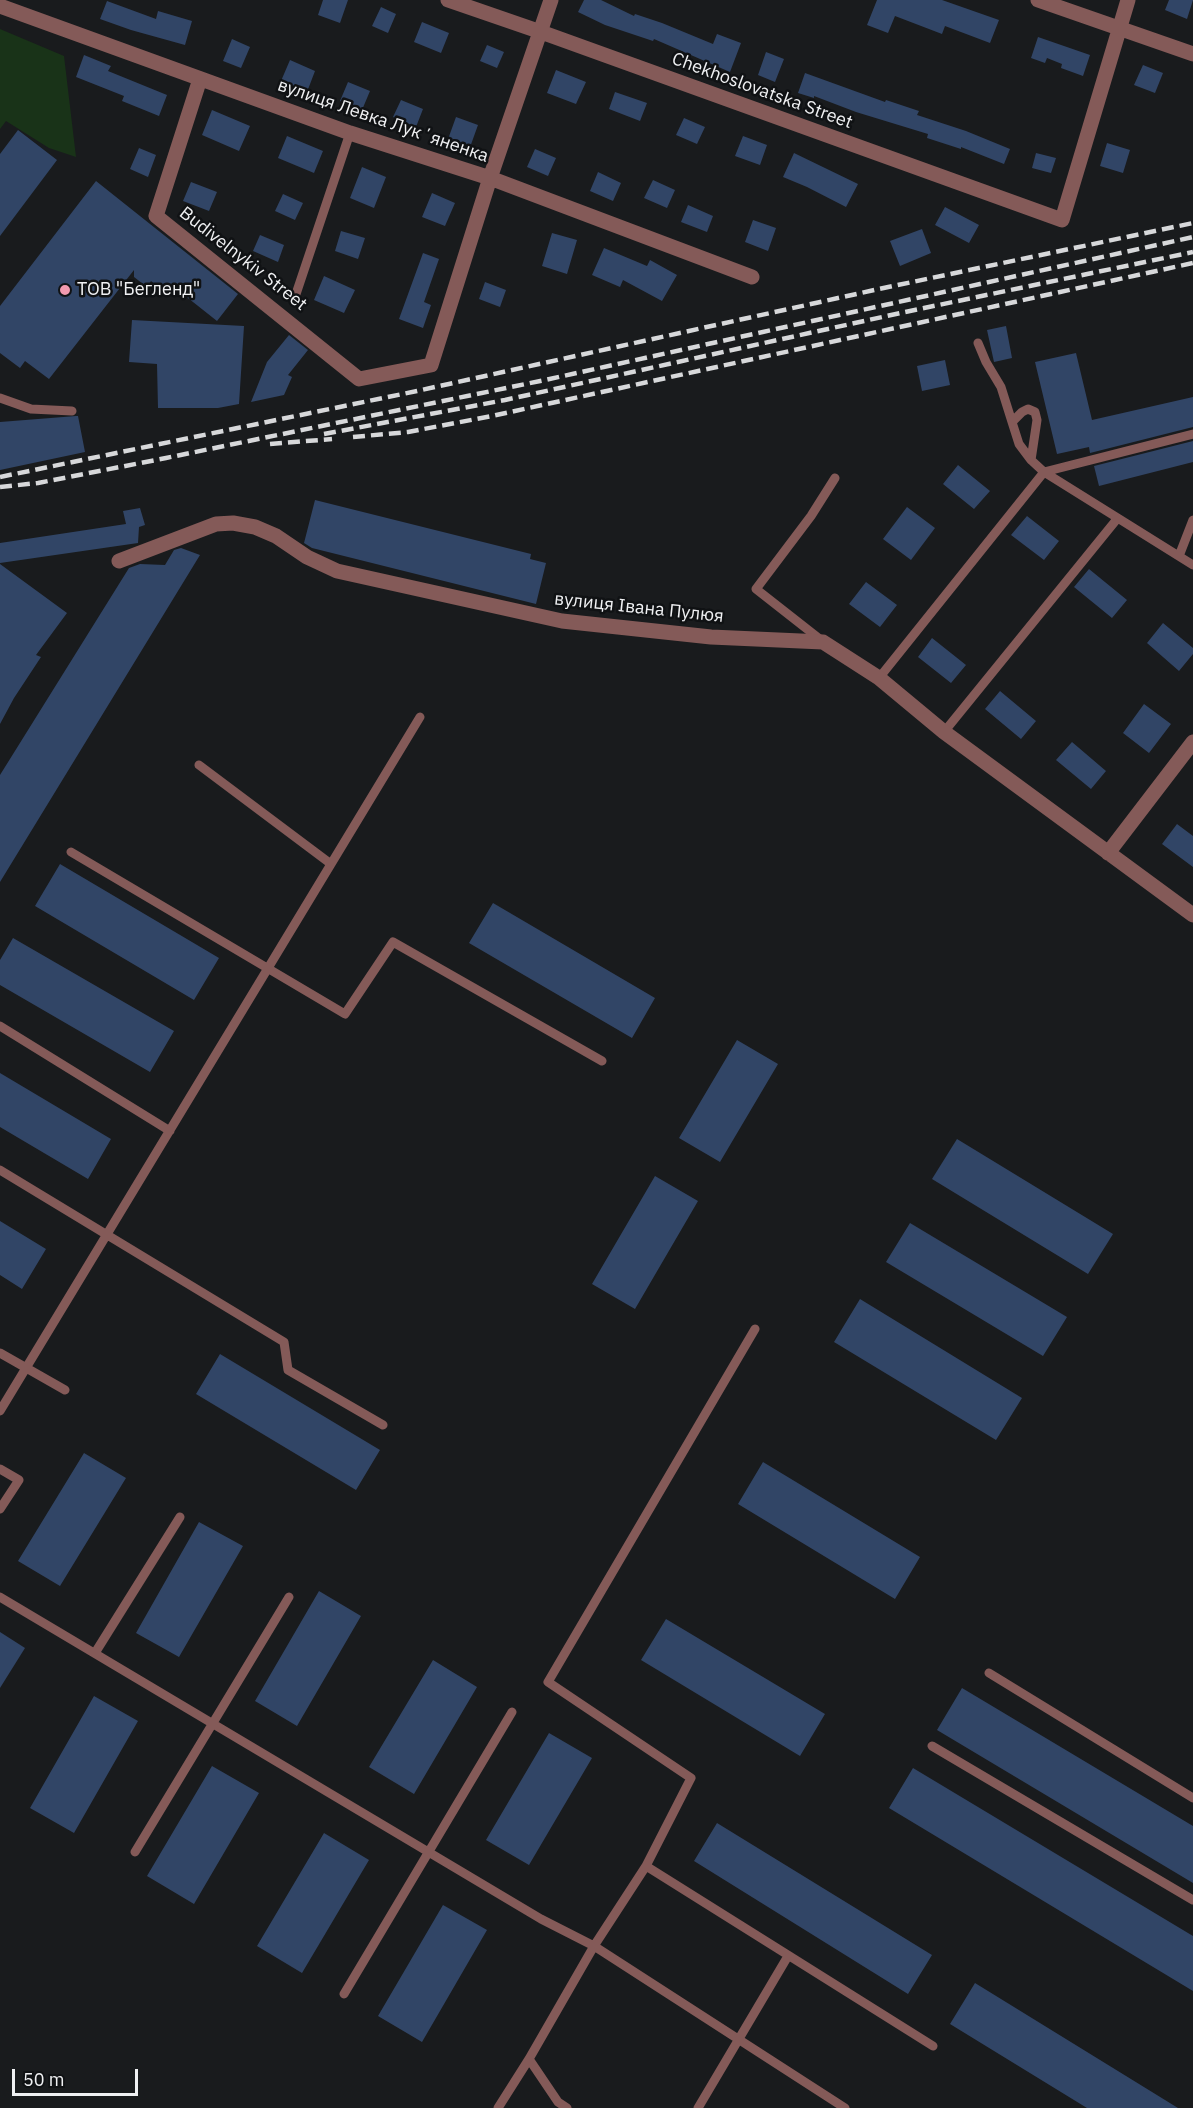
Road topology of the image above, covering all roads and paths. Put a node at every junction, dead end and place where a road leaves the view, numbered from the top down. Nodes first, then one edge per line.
1 (448, 0) edge
2 (551, 0) edge
3 (1038, 0) edge
4 (1128, 0) edge
5 (0, 6) edge
6 (1119, 28) junction
7 (541, 32) junction
8 (1193, 54) edge
9 (200, 79) junction
10 (350, 133) junction
11 (489, 178) junction
12 (752, 277) dead end
13 (295, 297) dead end
14 (978, 343) dead end
15 (0, 398) edge
16 (72, 411) dead end
17 (1012, 422) junction
18 (1193, 434) edge
19 (1030, 460) junction
20 (1044, 472) junction
21 (835, 478) dead end
22 (1117, 519) junction
23 (1193, 520) edge
24 (1179, 556) junction
25 (120, 561) dead end
26 (1193, 565) edge
27 (823, 642) junction
28 (879, 678) junction
29 (420, 717) dead end
30 (944, 732) junction
31 (1193, 742) edge
32 (200, 765) dead end
33 (71, 852) dead end
34 (1108, 853) junction
35 (331, 864) junction
36 (1193, 915) edge
37 (267, 969) junction
38 (0, 1026) edge
39 (602, 1061) dead end
40 (170, 1131) junction
41 (0, 1170) edge
42 (105, 1234) junction
43 (755, 1329) dead end
44 (0, 1353) edge
45 (26, 1368) junction
46 (65, 1390) dead end
47 (0, 1411) edge
48 (383, 1425) dead end
49 (0, 1469) edge
50 (0, 1509) edge
51 (180, 1517) dead end
52 (0, 1597) edge
53 (289, 1597) dead end
54 (95, 1653) junction
55 (989, 1673) dead end
56 (512, 1712) dead end
57 (213, 1724) junction
58 (932, 1746) dead end
59 (1193, 1798) edge
60 (135, 1852) dead end
61 (429, 1852) junction
62 (646, 1866) junction
63 (1193, 1900) edge
64 (594, 1946) junction
65 (788, 1956) junction
66 (344, 1994) dead end
67 (738, 2041) junction
68 (933, 2046) dead end
69 (529, 2059) junction
70 (498, 2108) edge
71 (567, 2108) edge
72 (698, 2108) edge
73 (844, 2108) edge

1 - 7 street, Chekhoslovatska Street
2 - 7 street
3 - 6 street
4 - 6 street
5 - 9 street, вулиця Левка Лукʼяненка
6 - 7 street, Chekhoslovatska Street
6 - 8 street
7 - 11 street
9 - 10 street, вулиця Левка Лукʼяненка
9 - 11 street, Budivelnykiv Street
10 - 11 street, вулиця Левка Лукʼяненка
10 - 13 lane
11 - 12 street, вулиця Левка Лукʼяненка
14 - 17 lane
15 - 16 lane
17 - 19 lane
17 - 19 lane
18 - 20 lane
19 - 20 lane
20 - 22 lane
20 - 28 lane
21 - 27 lane
22 - 24 lane
22 - 30 lane
23 - 24 lane
24 - 26 lane
25 - 27 street, вулиця Івана Пулюя
27 - 28 street
28 - 30 street
29 - 35 lane
30 - 34 street
31 - 34 street
32 - 35 lane
33 - 37 lane
34 - 36 street
35 - 37 lane
37 - 39 lane
37 - 40 lane
38 - 40 lane
40 - 42 lane
41 - 42 lane
42 - 45 lane
42 - 48 lane
43 - 62 lane
44 - 45 lane
45 - 46 lane
45 - 47 lane
49 - 50 lane
51 - 54 lane
52 - 54 lane
53 - 57 lane
54 - 57 lane
55 - 59 lane
56 - 61 lane
57 - 60 lane
57 - 61 lane
58 - 63 lane
61 - 64 lane
61 - 66 lane
62 - 64 lane
62 - 65 lane
64 - 67 lane
64 - 69 lane
65 - 67 lane
65 - 68 lane
67 - 72 lane
67 - 73 lane
69 - 70 lane
69 - 71 lane

